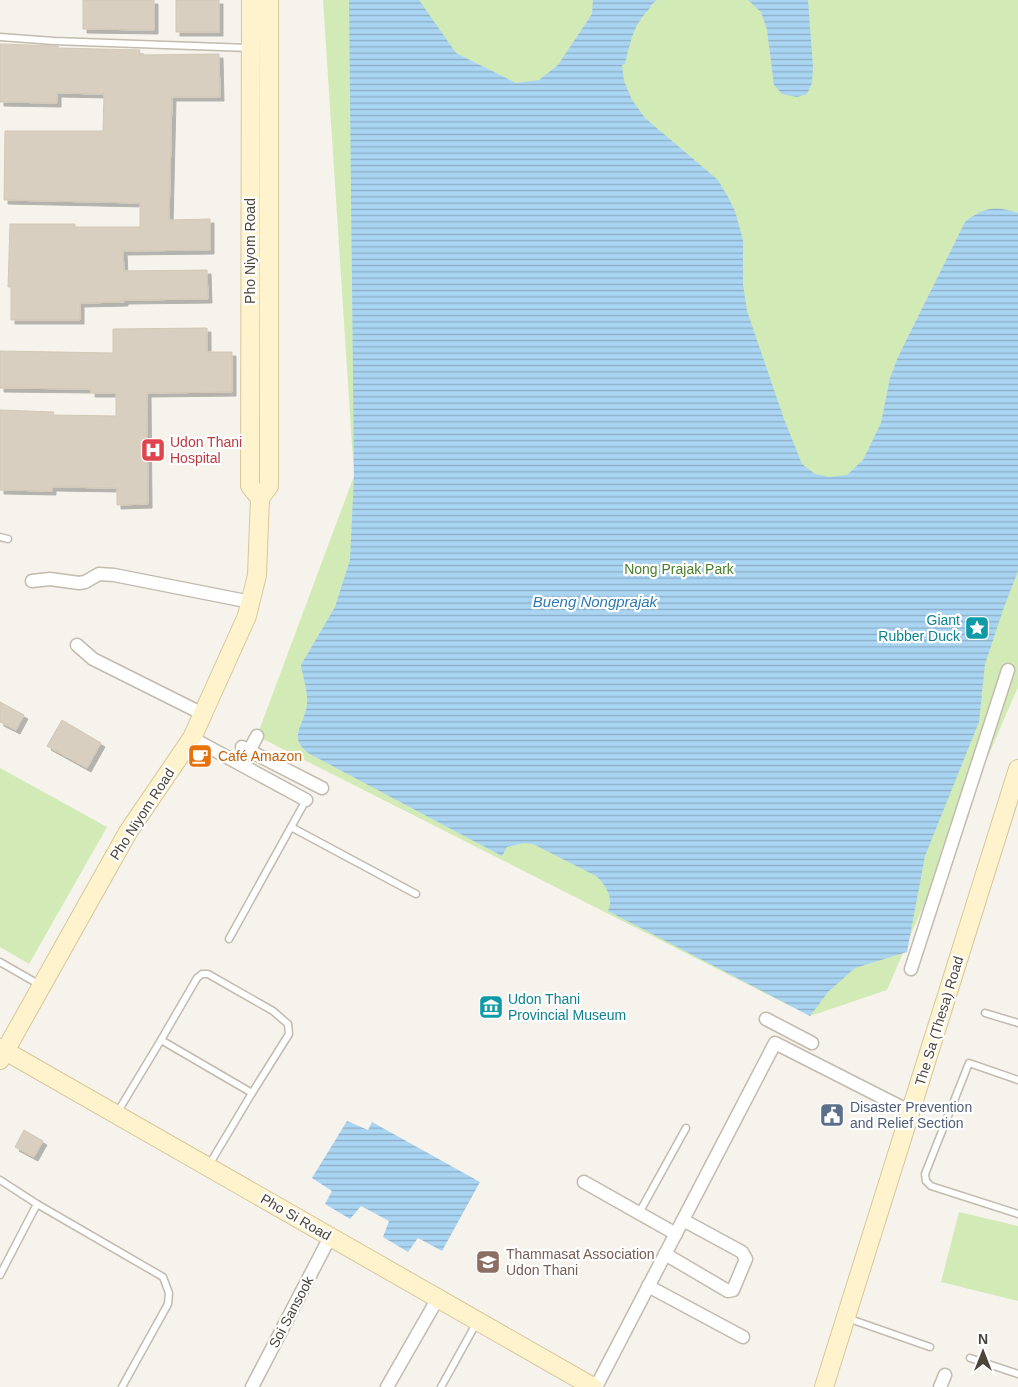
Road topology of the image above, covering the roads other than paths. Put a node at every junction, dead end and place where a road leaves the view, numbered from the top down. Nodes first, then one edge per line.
1 (250, 0) edge
2 (269, 0) edge
3 (0, 37) edge
4 (250, 48) junction
5 (260, 498) junction
6 (0, 537) edge
7 (8, 539) dead end
8 (32, 581) dead end
9 (251, 602) junction
10 (77, 644) dead end
11 (1008, 670) dead end
12 (203, 714) junction
13 (257, 736) dead end
14 (192, 738) junction
15 (1018, 769) edge
16 (322, 788) dead end
17 (306, 800) joint
18 (291, 827) junction
19 (416, 894) dead end
20 (229, 940) dead end
21 (0, 962) edge
22 (911, 969) dead end
23 (42, 986) junction
24 (986, 1013) dead end
25 (766, 1018) dead end
26 (1018, 1022) edge
27 (161, 1040) junction
28 (812, 1043) dead end
29 (2, 1053) edge
30 (1018, 1080) edge
31 (252, 1093) junction
32 (911, 1112) junction
33 (116, 1114) junction
34 (686, 1128) dead end
35 (208, 1167) junction
36 (0, 1180) edge
37 (584, 1182) dead end
38 (37, 1204) junction
39 (639, 1213) junction
40 (1018, 1214) edge
41 (683, 1220) junction
42 (676, 1234) junction
43 (330, 1237) junction
44 (665, 1254) junction
45 (0, 1276) edge
46 (648, 1286) junction
47 (438, 1298) junction
48 (846, 1318) junction
49 (478, 1321) junction
50 (743, 1337) dead end
51 (930, 1347) dead end
52 (970, 1358) dead end
53 (1018, 1374) edge
54 (122, 1387) edge
55 (252, 1387) edge
56 (387, 1387) edge
57 (440, 1387) edge
58 (594, 1387) edge
59 (824, 1387) edge

1 - 4 street, Pho Niyom Road
2 - 5 street, Pho Niyom Road
3 - 4 lane
4 - 5 street, Pho Niyom Road
5 - 9 street, Pho Niyom Road
6 - 7 lane
8 - 9 street
9 - 12 street, Pho Niyom Road
10 - 12 street
11 - 22 street
12 - 14 street, Pho Niyom Road
13 - 16 street
14 - 17 street
14 - 23 street, Pho Niyom Road
15 - 32 street, The Sa (Thesa) Road
17 - 18 lane
18 - 19 lane
18 - 20 lane
21 - 23 lane
23 - 29 street, Pho Niyom Road
24 - 26 lane
25 - 28 street
27 - 31 lane
27 - 31 lane
27 - 33 lane
29 - 33 street, Pho Si Road
30 - 40 lane
31 - 35 lane
32 - 41 street
32 - 48 street, The Sa (Thesa) Road
33 - 35 street, Pho Si Road
34 - 39 lane
35 - 43 street, Pho Si Road
36 - 38 lane
37 - 39 street
38 - 45 lane
38 - 54 lane
39 - 42 street
41 - 42 street
41 - 44 street
42 - 44 street
43 - 47 street, Pho Si Road
43 - 55 street, Soi Sansook
44 - 46 street
46 - 50 street
46 - 58 street
47 - 49 street, Pho Si Road
47 - 56 street
48 - 51 lane
48 - 59 street, The Sa (Thesa) Road
49 - 57 lane
49 - 58 street, Pho Si Road
52 - 53 lane

